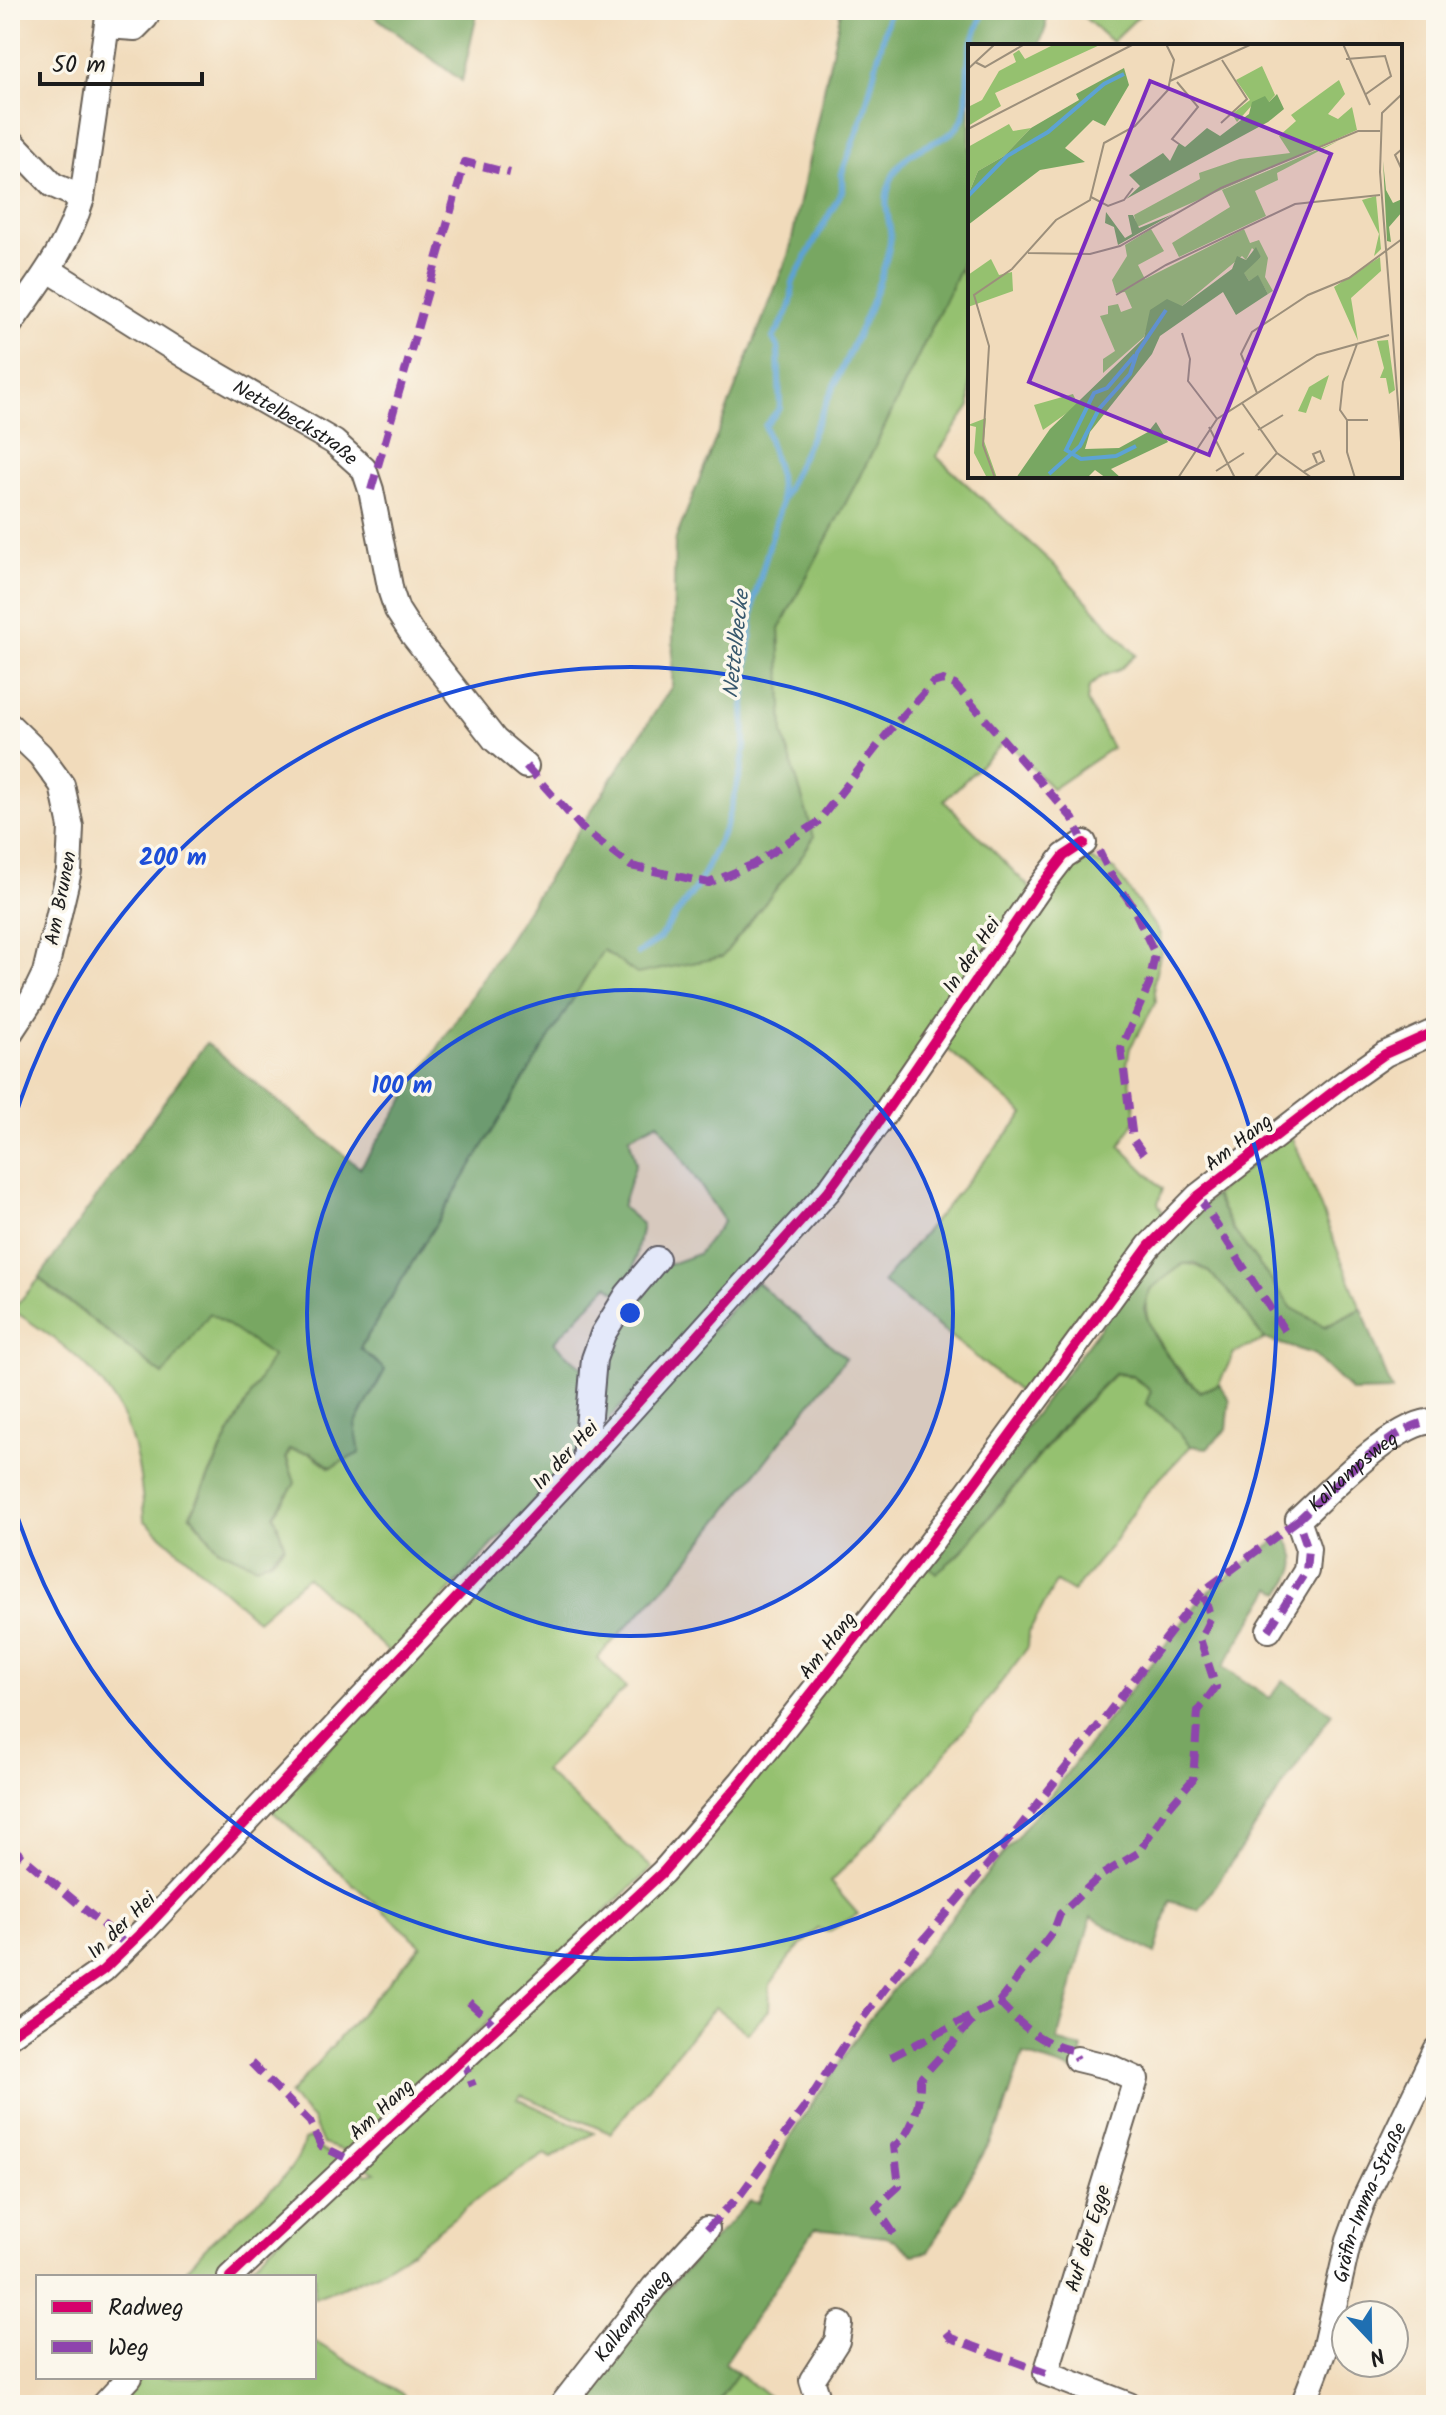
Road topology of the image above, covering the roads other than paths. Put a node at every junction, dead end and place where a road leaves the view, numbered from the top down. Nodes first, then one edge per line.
1 (147, 10) edge
2 (108, 18) edge
3 (10, 140) edge
4 (82, 198) junction
5 (49, 270) junction
6 (10, 324) edge
7 (10, 726) edge
8 (526, 766) dead end
9 (1084, 843) dead end
10 (1436, 1031) edge
11 (10, 1033) edge
12 (657, 1259) dead end
13 (1436, 1421) edge
14 (585, 1461) junction
15 (1269, 1630) dead end
16 (10, 2035) edge
17 (1436, 2050) edge
18 (1077, 2059) dead end
19 (707, 2229) dead end
20 (232, 2275) edge
21 (840, 2324) dead end
22 (128, 2379) edge
23 (104, 2405) edge
24 (562, 2405) edge
25 (820, 2405) edge
26 (1129, 2405) edge
27 (1303, 2405) edge

1 - 2 street
2 - 4 street
3 - 4 street
4 - 5 street
5 - 6 street
5 - 8 street, Nettelbeckstraße
7 - 11 street, Am Brunen
9 - 14 street, In der Hei
10 - 20 street, Am Hang
12 - 14 street
13 - 15 street, Kalkampsweg
14 - 16 street, In der Hei
17 - 27 street, Gräfin-Imma-Straße
18 - 26 street, Auf der Egge
19 - 24 street, Kalkampsweg
21 - 25 street
22 - 23 street

